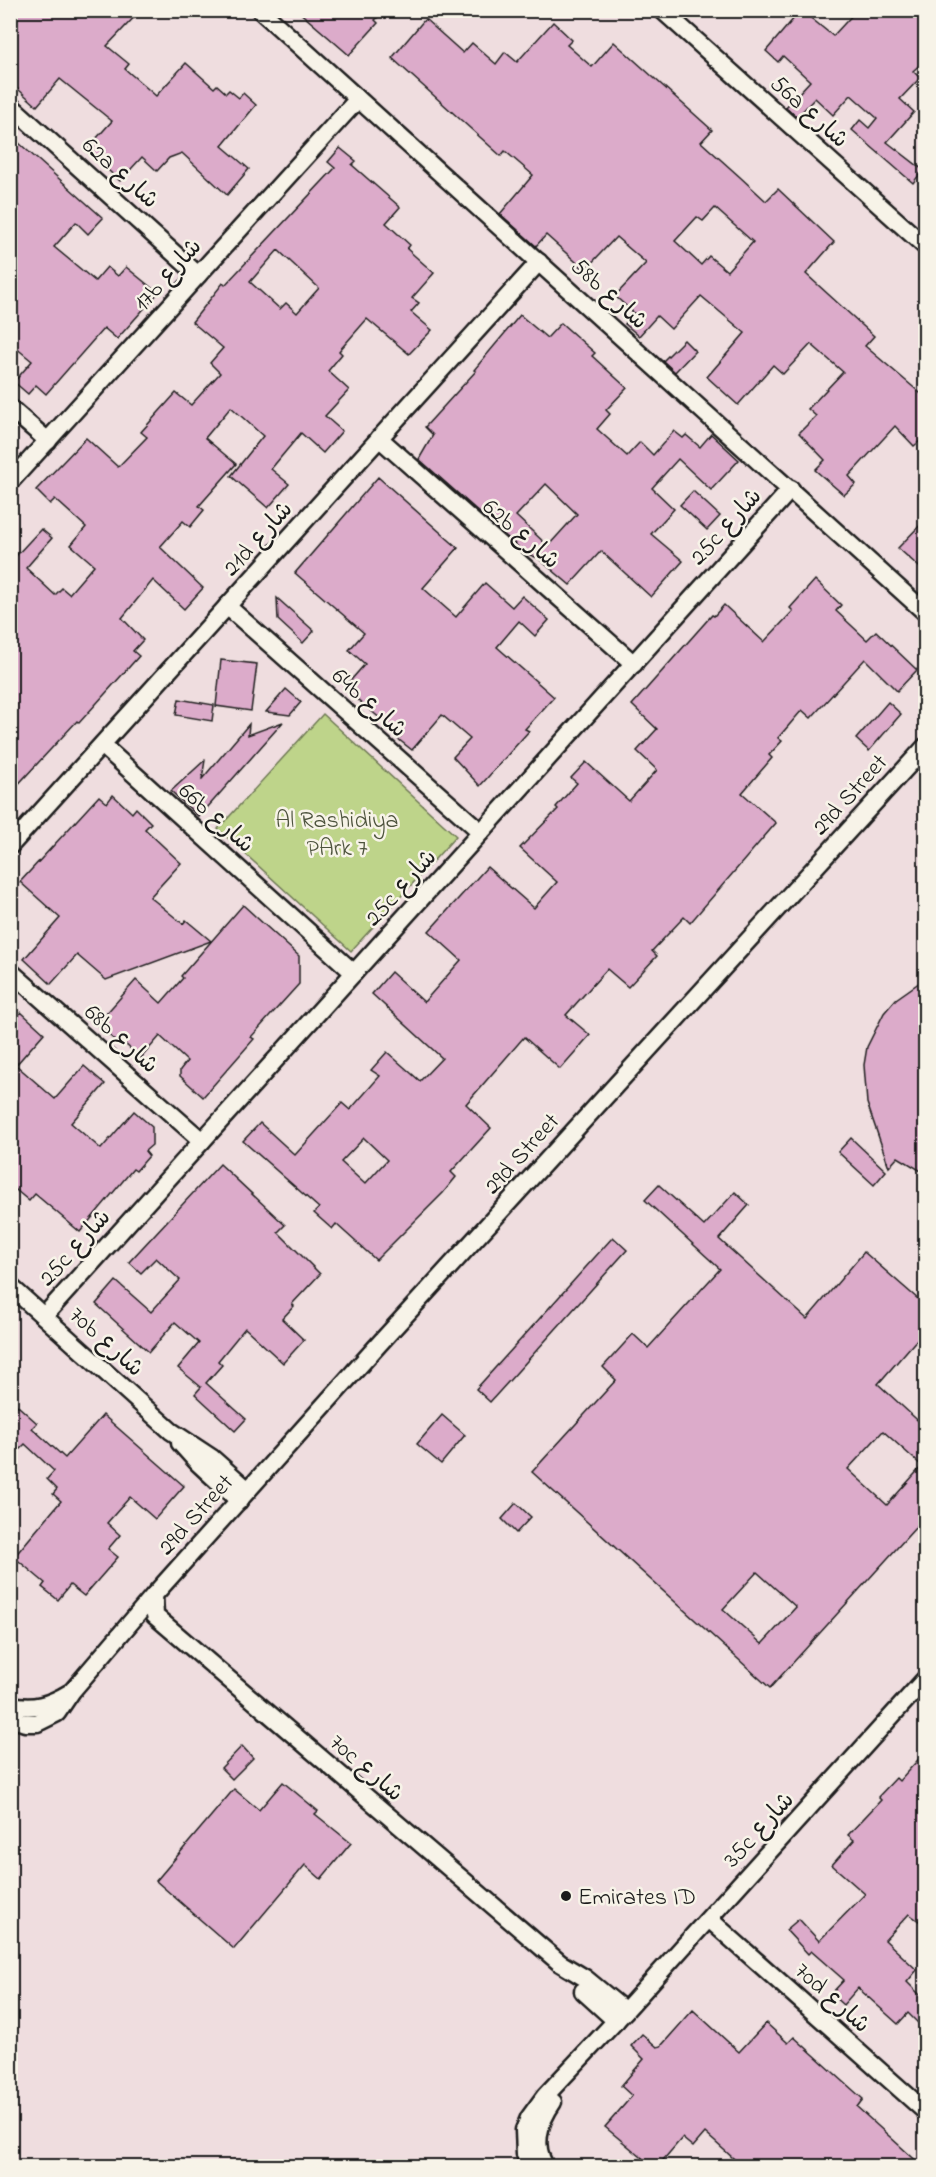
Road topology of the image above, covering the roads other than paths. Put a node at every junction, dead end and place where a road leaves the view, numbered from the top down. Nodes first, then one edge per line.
1 (260, 10) edge
2 (662, 10) edge
3 (358, 99) junction
4 (10, 105) edge
5 (926, 248) edge
6 (538, 261) junction
7 (198, 275) junction
8 (10, 408) edge
9 (379, 438) junction
10 (48, 441) junction
11 (10, 482) edge
12 (791, 489) junction
13 (227, 606) junction
14 (926, 613) edge
15 (634, 664) junction
16 (102, 746) junction
17 (926, 746) edge
18 (481, 832) junction
19 (10, 846) edge
20 (10, 971) edge
21 (354, 973) junction
22 (202, 1141) junction
23 (10, 1286) edge
24 (44, 1316) junction
25 (244, 1495) junction
26 (154, 1598) junction
27 (926, 1678) edge
28 (72, 1691) junction
29 (10, 1704) edge
30 (10, 1718) edge
31 (709, 1918) junction
32 (621, 2016) junction
33 (563, 2079) junction
34 (925, 2110) edge
35 (531, 2166) edge
36 (545, 2166) edge

1 - 3 street, 58b شارع
2 - 5 street, 56a شارع
3 - 6 street, 58b شارع
3 - 7 street, 17b شارع
4 - 7 street, 62a شارع
6 - 9 street, 21d شارع
6 - 12 street, 58b شارع
7 - 10 street, 17b شارع
8 - 10 street
9 - 13 street, 21d شارع
9 - 15 street, 62b شارع
10 - 11 street, 17b شارع
12 - 14 street, 58b شارع
12 - 15 street, 25c شارع
13 - 16 street, 21d شارع
13 - 18 street, 64b شارع
15 - 18 street, 25c شارع
16 - 19 street, 21d شارع
16 - 21 street, 66b شارع
17 - 25 street, 29d Street
18 - 21 street, 25c شارع
20 - 22 street, 68b شارع
21 - 22 street, 25c شارع
22 - 24 street, 25c شارع
23 - 24 street, 70b شارع
24 - 25 street, 70b شارع
25 - 26 street, 29d Street
26 - 28 street, 29d Street
26 - 32 street, 70c شارع
27 - 31 street, 35c شارع
28 - 29 street
28 - 30 street, 29d Street
31 - 32 street, 35c شارع
31 - 34 street, 70d شارع
32 - 33 street, 35c شارع
33 - 35 street
33 - 36 street

